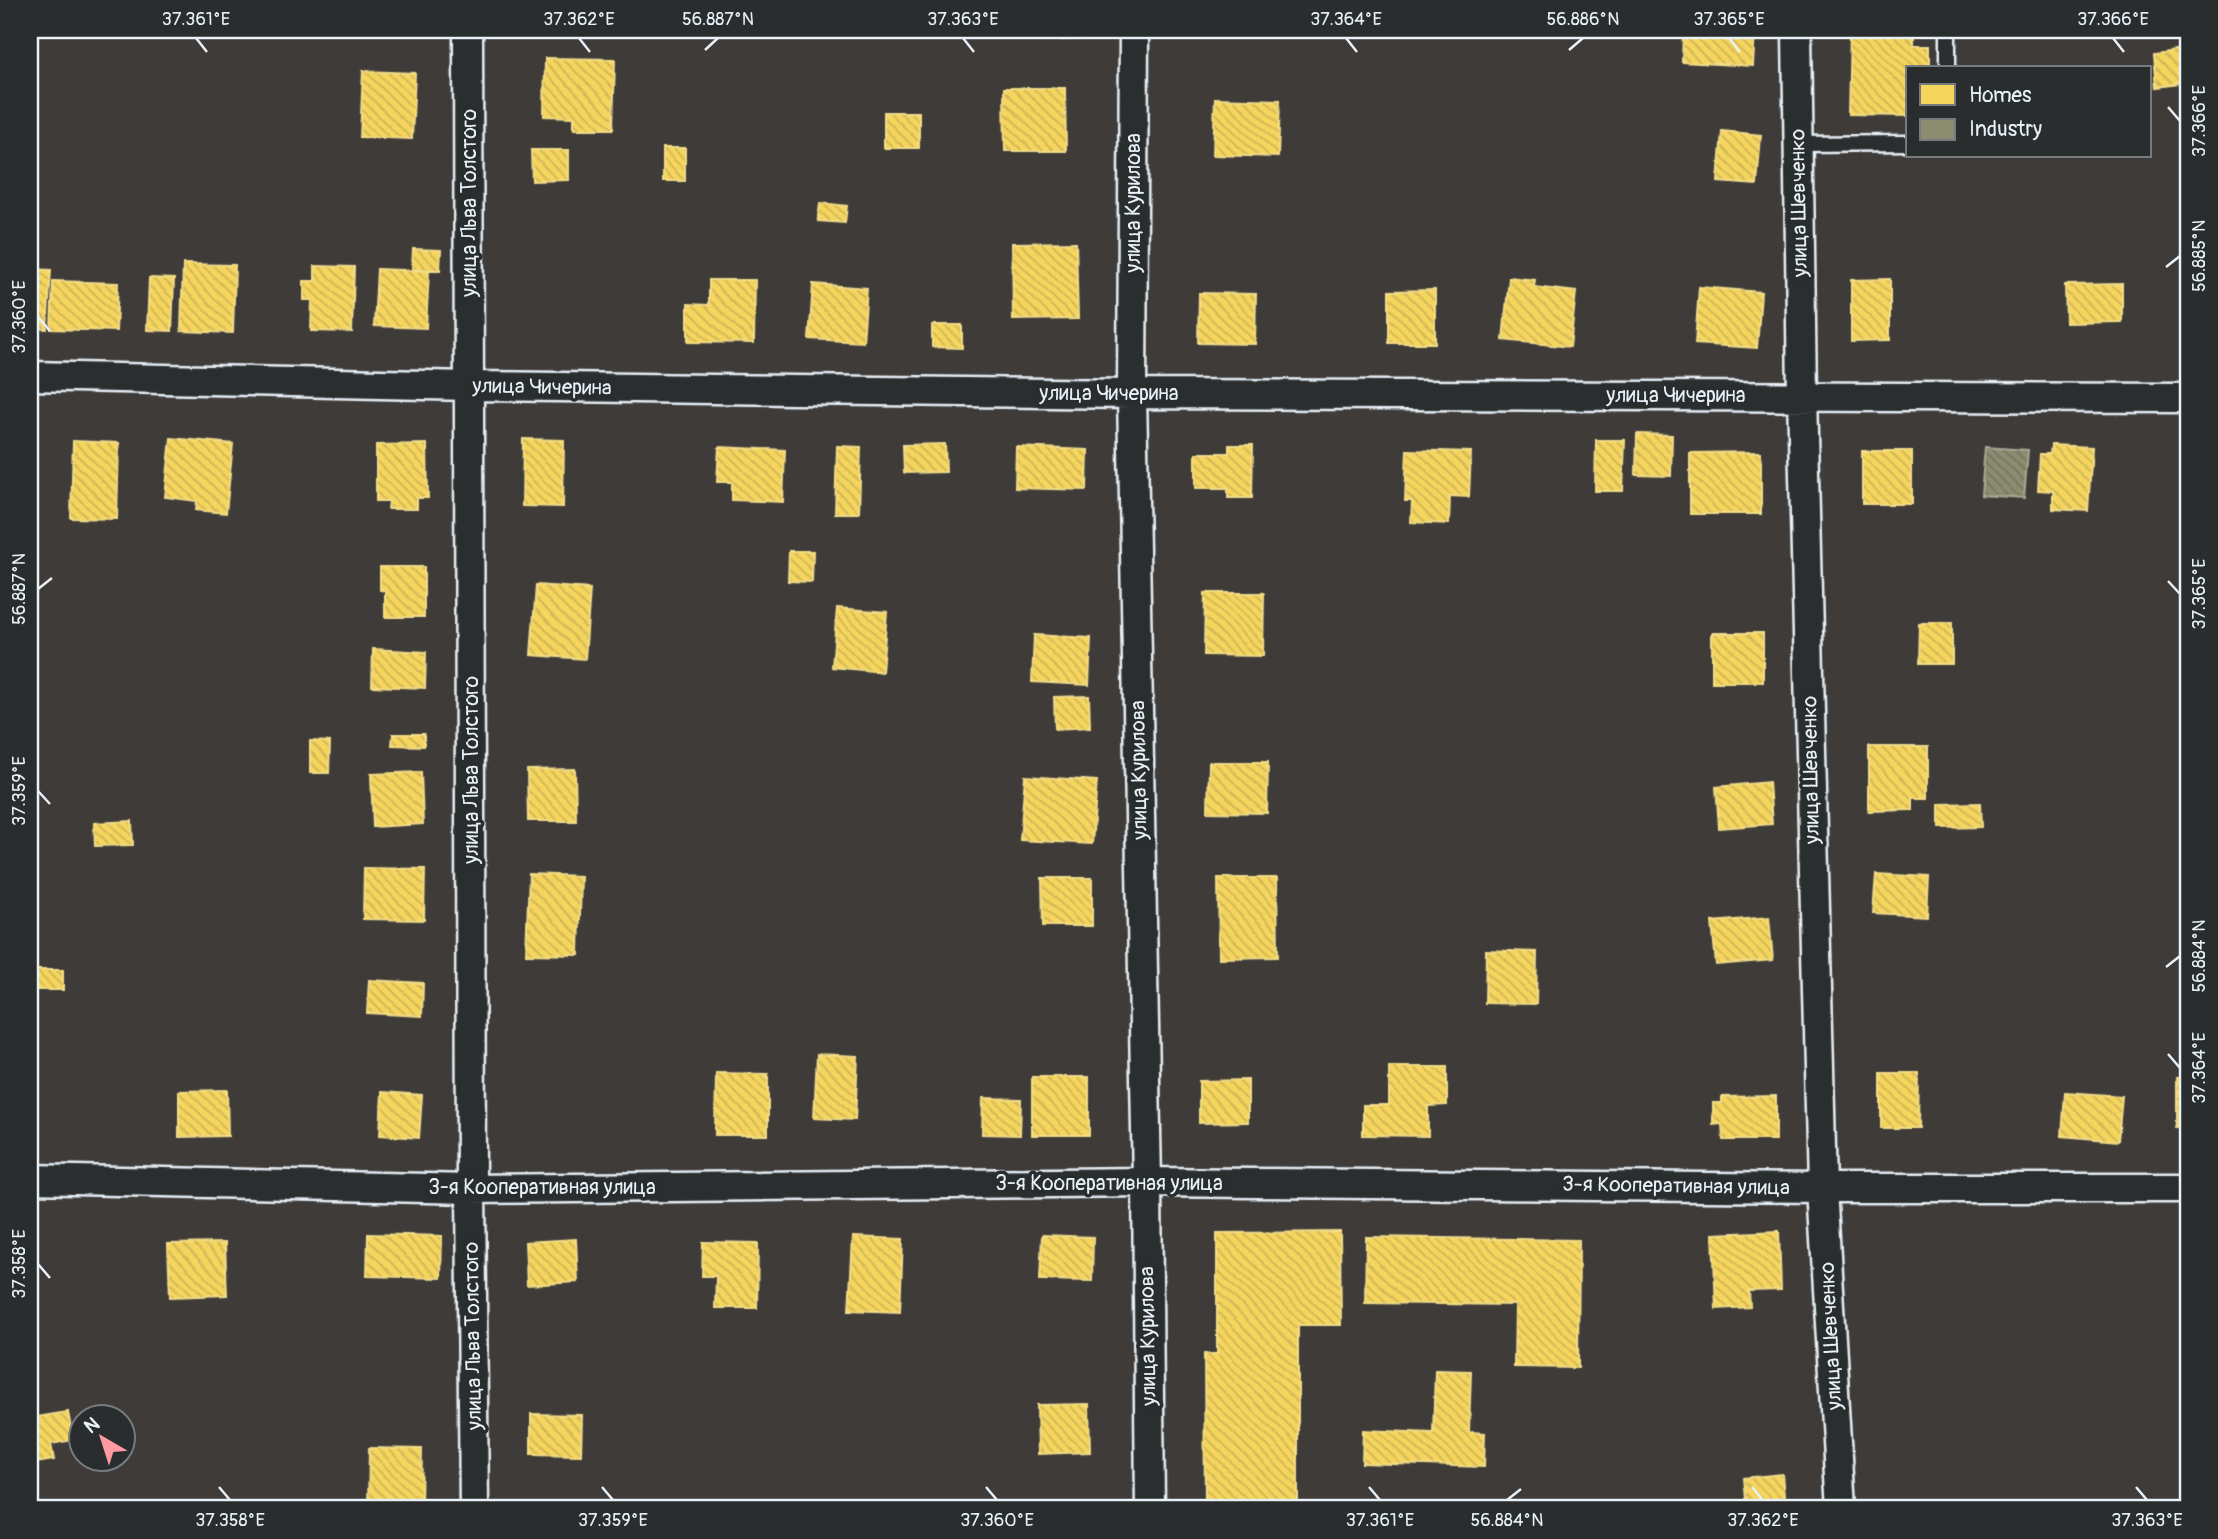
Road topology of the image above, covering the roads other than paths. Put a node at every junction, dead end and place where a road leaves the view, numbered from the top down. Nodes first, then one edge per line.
1 (468, 30) edge
2 (1134, 30) edge
3 (1797, 30) edge
4 (1948, 30) edge
5 (1948, 66) edge
6 (1906, 143) edge
7 (1799, 144) junction
8 (30, 376) edge
9 (470, 386) junction
10 (1132, 394) junction
11 (1802, 395) junction
12 (2188, 398) edge
13 (30, 1179) edge
14 (1147, 1182) junction
15 (1822, 1188) junction
16 (2188, 1188) edge
17 (471, 1189) junction
18 (474, 1509) edge
19 (1150, 1509) edge
20 (1841, 1509) edge

1 - 9 street, улица Льва Толстого
2 - 10 street, улица Курилова
3 - 7 street, улица Шевченко
4 - 5 lane
6 - 7 lane
7 - 11 street, улица Шевченко
8 - 9 street, улица Чичерина
9 - 10 street, улица Чичерина
9 - 17 street, улица Льва Толстого
10 - 11 street, улица Чичерина
10 - 14 street, улица Курилова
11 - 12 street, улица Чичерина
11 - 15 street, улица Шевченко
13 - 17 street, 3-я Кооперативная улица
14 - 15 street, 3-я Кооперативная улица
14 - 17 street, 3-я Кооперативная улица
14 - 19 street, улица Курилова
15 - 16 street, 3-я Кооперативная улица
15 - 20 street, улица Шевченко
17 - 18 street, улица Льва Толстого

